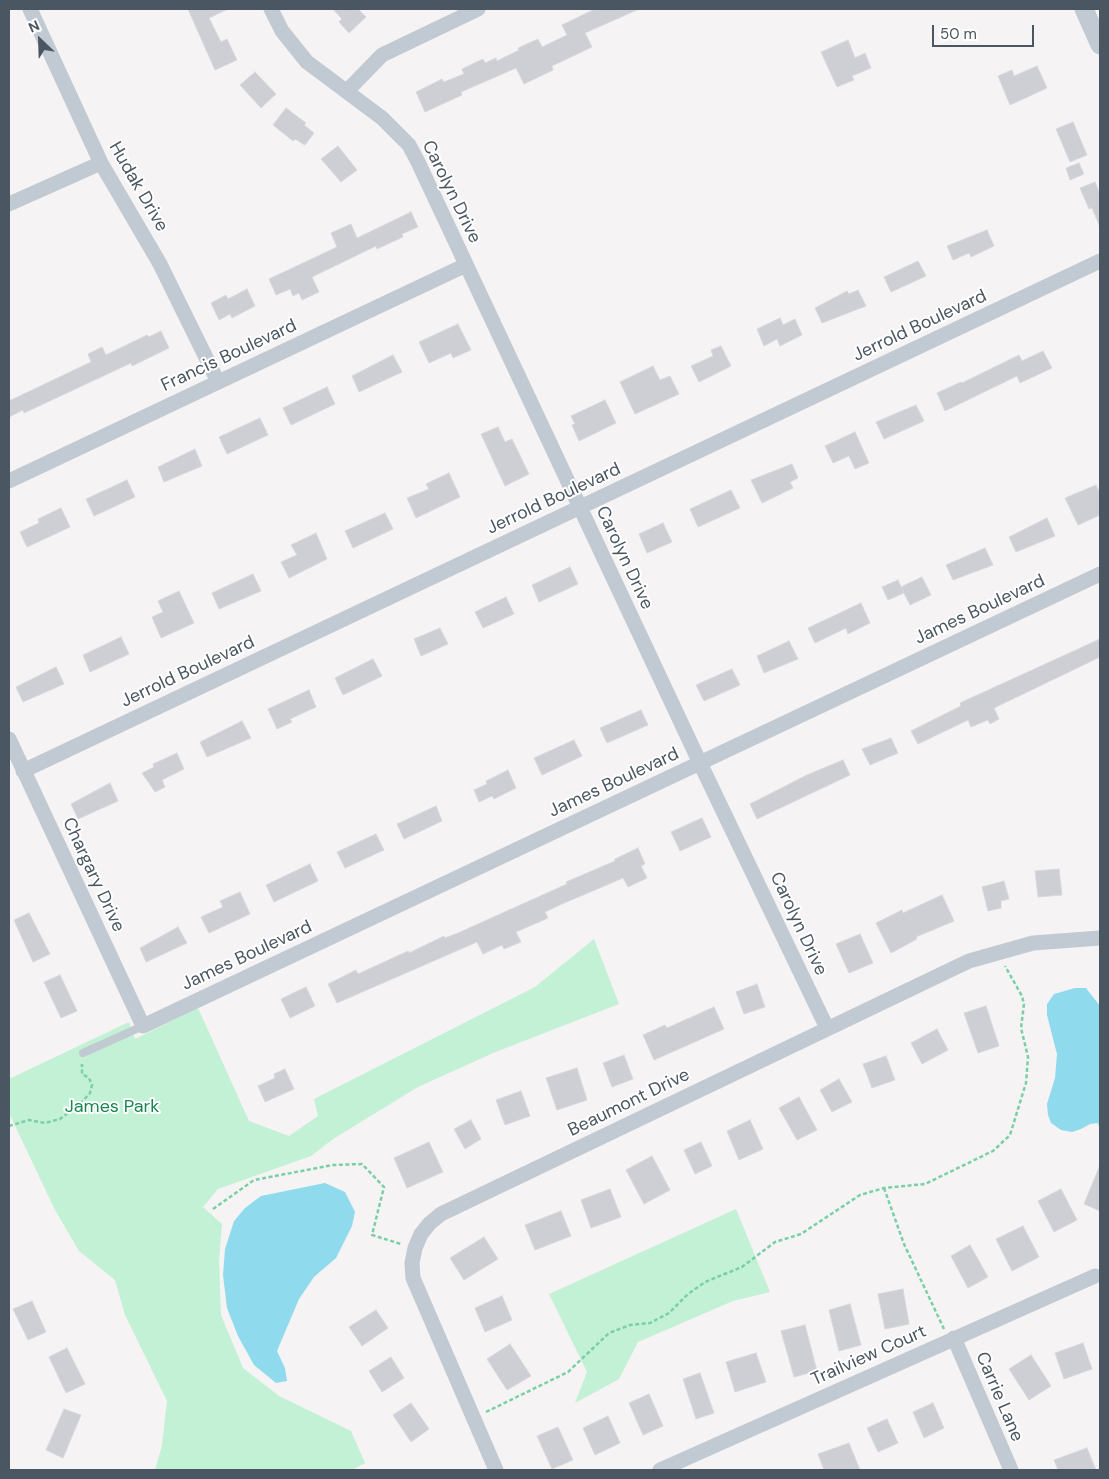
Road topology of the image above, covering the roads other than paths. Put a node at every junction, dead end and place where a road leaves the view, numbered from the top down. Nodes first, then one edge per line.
1 (30, 9) edge
2 (271, 9) edge
3 (478, 9) edge
4 (1084, 9) edge
5 (1100, 45) edge
6 (347, 91) junction
7 (100, 163) junction
8 (9, 204) edge
9 (1100, 261) edge
10 (466, 265) junction
11 (218, 382) junction
12 (9, 481) edge
13 (580, 508) junction
14 (1100, 574) edge
15 (9, 739) edge
16 (700, 763) junction
17 (23, 771) junction
18 (1100, 938) edge
19 (143, 1026) junction
20 (827, 1028) junction
21 (83, 1054) dead end
22 (1095, 1276) dead end
23 (952, 1340) junction
24 (496, 1470) edge
25 (660, 1470) edge
26 (1011, 1470) edge

1 - 7 street, Hudak Drive
2 - 6 street, Carolyn Drive
3 - 6 street
4 - 5 street
6 - 10 street, Carolyn Drive
7 - 8 street
7 - 11 street, Hudak Drive
9 - 13 street, Jerrold Boulevard
10 - 11 street, Francis Boulevard
10 - 13 street, Carolyn Drive
11 - 12 street, Francis Boulevard
13 - 16 street, Carolyn Drive
13 - 17 street, Jerrold Boulevard
14 - 16 street, James Boulevard
15 - 17 street, Chargary Drive
16 - 19 street, James Boulevard
16 - 20 street, Carolyn Drive
17 - 19 street, Chargary Drive
18 - 20 street, Beaumont Drive
19 - 21 lane
20 - 24 street, Beaumont Drive
22 - 23 street, Trailview Court
23 - 25 street, Trailview Court
23 - 26 street, Carrie Lane

